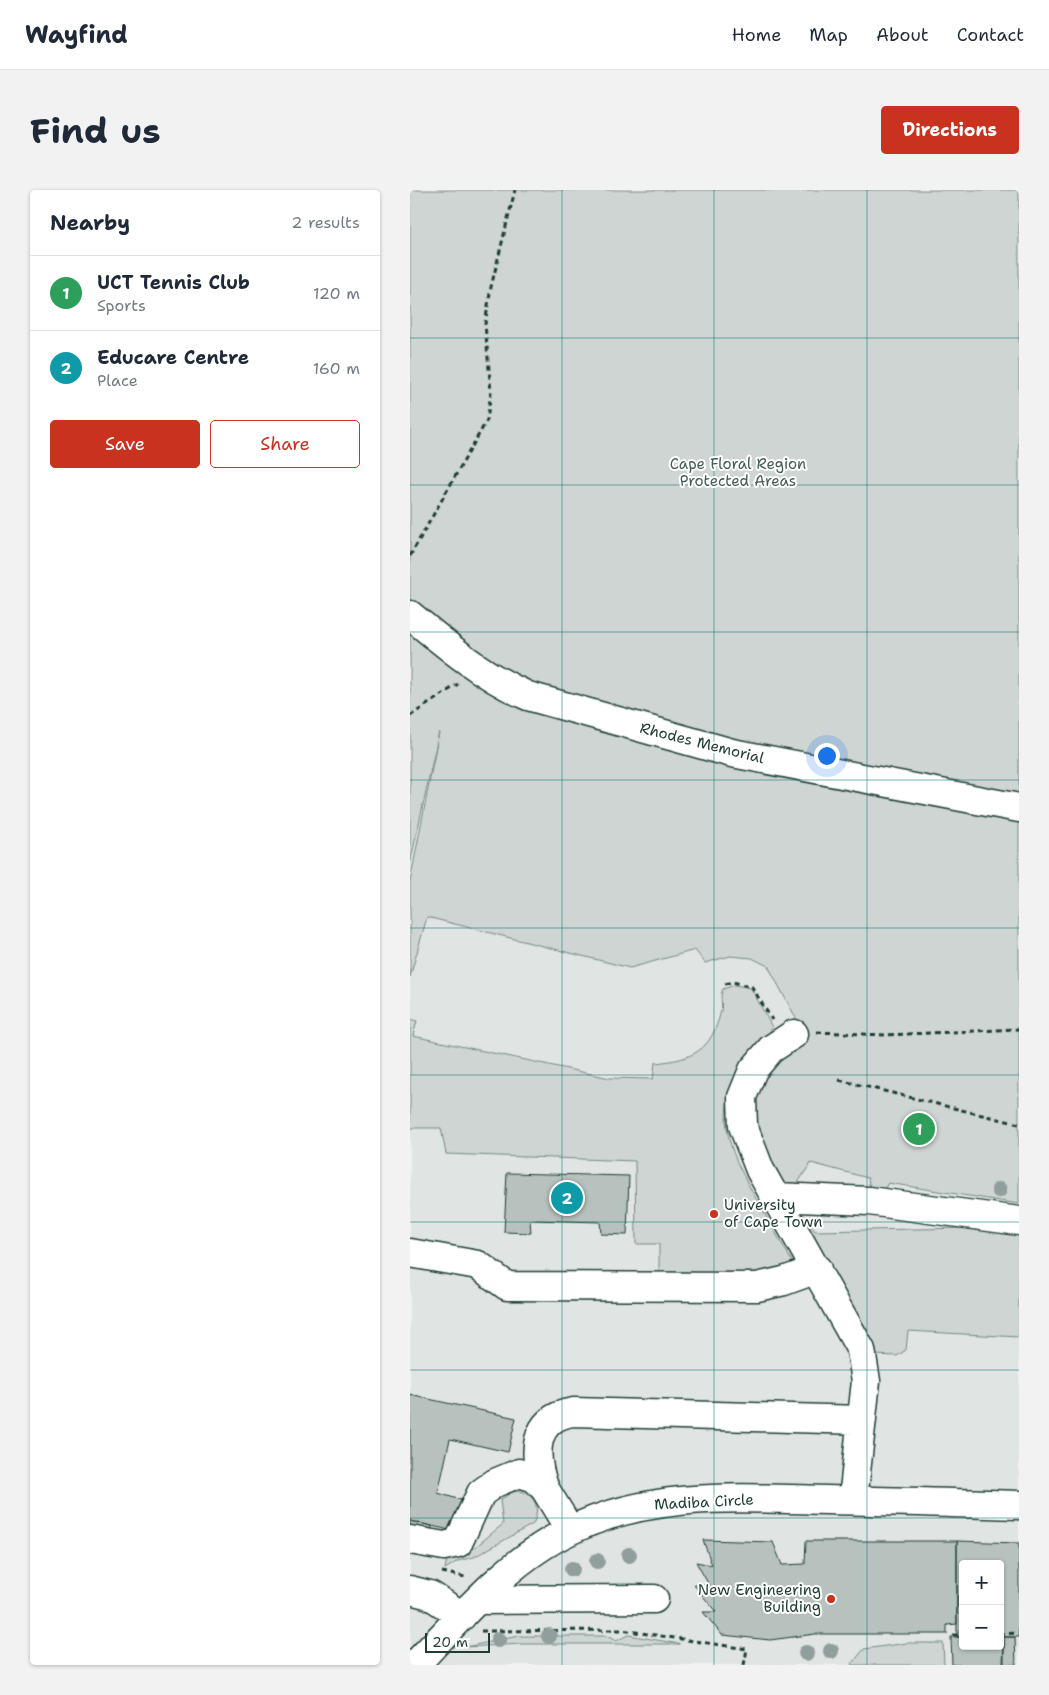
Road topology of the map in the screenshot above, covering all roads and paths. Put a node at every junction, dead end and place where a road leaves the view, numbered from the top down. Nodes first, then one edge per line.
1 (514, 190) edge
2 (410, 556) edge
3 (410, 614) edge
4 (479, 670) junction
5 (410, 716) edge
6 (1019, 808) edge
7 (1019, 1029) edge
8 (794, 1034) joint
9 (839, 1080) dead end
10 (1019, 1124) edge
11 (776, 1197) junction
12 (1019, 1222) edge
13 (410, 1253) edge
14 (817, 1269) junction
15 (862, 1420) junction
16 (545, 1488) junction
17 (853, 1500) junction
18 (1019, 1504) edge
19 (570, 1530) junction
20 (410, 1540) edge
21 (445, 1572) dead end
22 (410, 1590) edge
23 (654, 1599) dead end
24 (471, 1606) junction
25 (1019, 1633) edge
26 (1004, 1634) edge
27 (953, 1635) dead end
28 (959, 1635) edge
29 (415, 1665) edge
30 (744, 1665) edge

1 - 2 path
3 - 4 street, Rhodes Memorial
4 - 5 path
4 - 6 street, Rhodes Memorial
7 - 8 path
8 - 11 street
9 - 10 path
11 - 12 street
11 - 14 street
13 - 14 street
14 - 15 street
15 - 16 street
15 - 17 street
16 - 19 street
16 - 20 street
17 - 18 street, Madiba Circle
17 - 19 street, Madiba Circle
19 - 24 street, Madiba Circle
21 - 24 path
22 - 24 street
23 - 24 street
24 - 29 street, Madiba Circle
24 - 30 path
25 - 26 path
27 - 28 path

